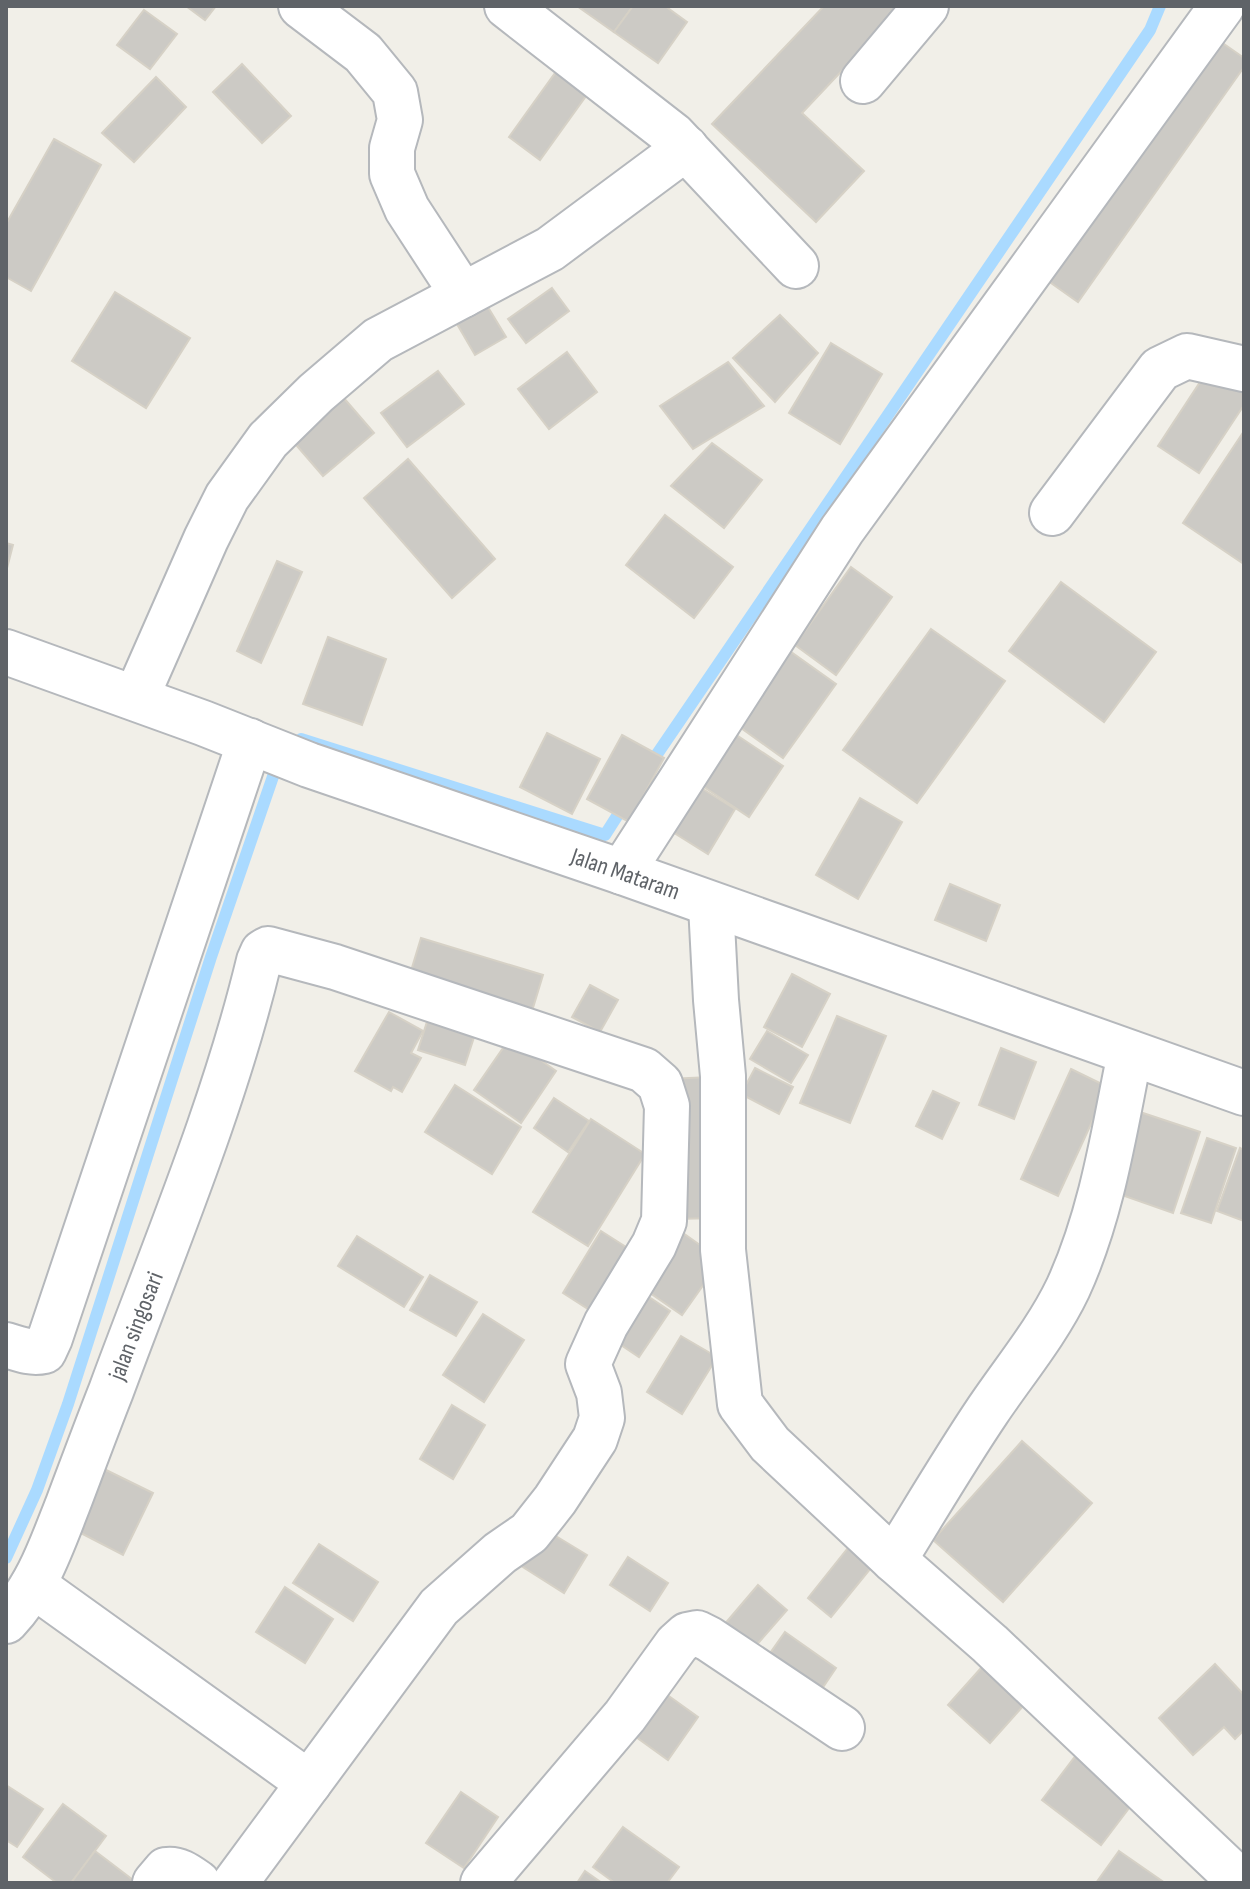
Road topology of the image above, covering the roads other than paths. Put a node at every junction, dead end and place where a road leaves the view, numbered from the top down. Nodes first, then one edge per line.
1 (301, 6) edge
2 (507, 6) edge
3 (926, 6) edge
4 (1226, 12) edge
5 (863, 81) dead end
6 (686, 148) junction
7 (796, 266) dead end
8 (463, 295) junction
9 (1244, 369) edge
10 (1052, 513) dead end
11 (6, 652) edge
12 (136, 698) junction
13 (272, 750) junction
14 (622, 872) junction
15 (711, 905) junction
16 (1130, 1053) junction
17 (1244, 1093) edge
18 (6, 1345) edge
19 (894, 1560) junction
20 (33, 1585) junction
21 (6, 1621) edge
22 (842, 1728) dead end
23 (309, 1783) junction
24 (155, 1883) edge
25 (198, 1883) edge
26 (235, 1883) edge
27 (483, 1883) edge
28 (1242, 1883) edge

1 - 8 street
2 - 6 street
3 - 5 street
4 - 14 street
6 - 7 street
6 - 8 street
8 - 12 street
9 - 10 street
11 - 12 street, Jalan Mataram
12 - 13 street, Jalan Mataram
13 - 14 street, Jalan Mataram
13 - 18 street
14 - 15 street, Jalan Mataram
15 - 16 street, Jalan Mataram
15 - 19 street
16 - 17 street, Jalan Mataram
16 - 19 street
19 - 28 street
20 - 21 street, jalan singosari
20 - 23 street
20 - 23 street, jalan singosari
22 - 27 street
23 - 26 street
24 - 25 street

